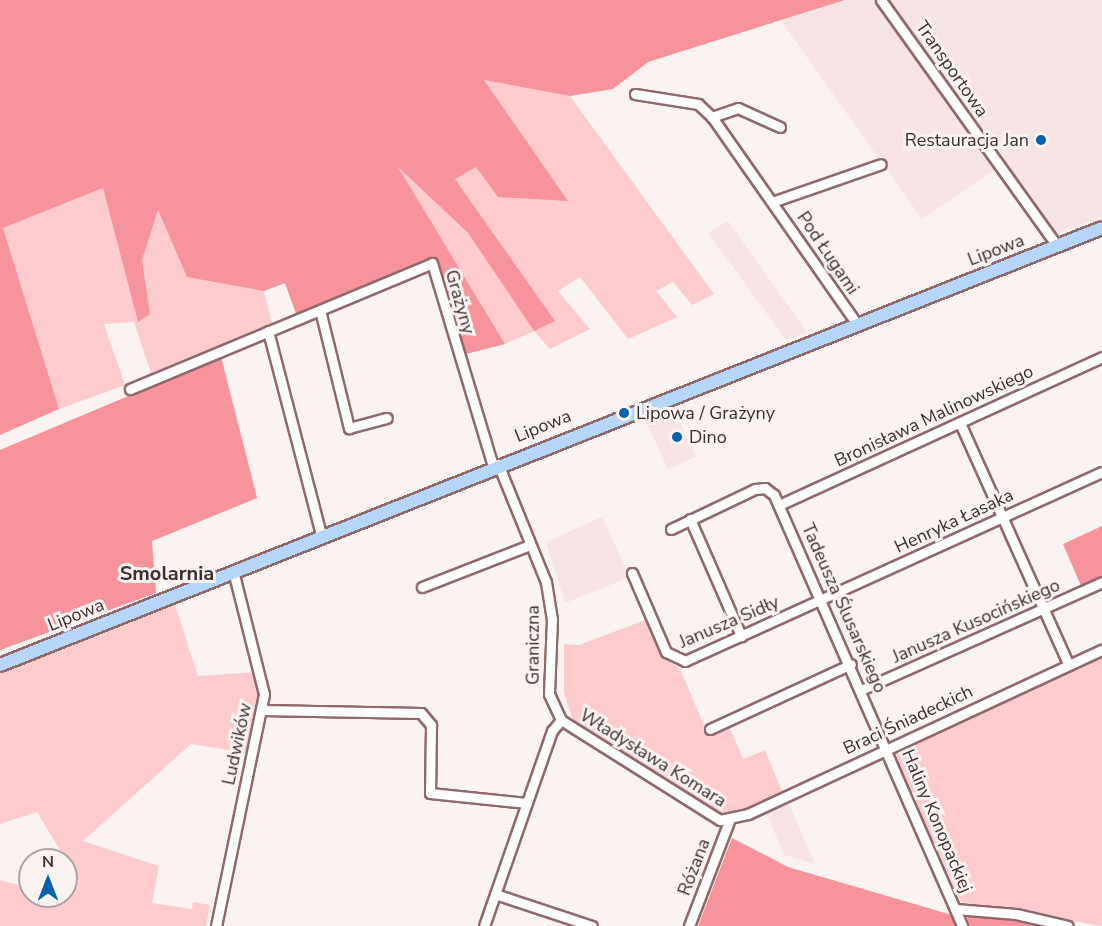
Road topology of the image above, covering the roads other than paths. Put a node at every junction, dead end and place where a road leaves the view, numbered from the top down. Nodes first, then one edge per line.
1 (881, 0) edge
2 (635, 94) dead end
3 (712, 117) junction
4 (780, 127) dead end
5 (881, 164) dead end
6 (772, 202) junction
7 (1102, 228) edge
8 (1057, 246) junction
9 (320, 310) junction
10 (856, 323) junction
11 (268, 331) junction
12 (1102, 357) edge
13 (130, 388) dead end
14 (387, 418) dead end
15 (960, 423) junction
16 (495, 465) junction
17 (1102, 471) edge
18 (779, 505) junction
19 (1003, 518) junction
20 (690, 519) junction
21 (671, 529) dead end
22 (321, 535) junction
23 (530, 545) junction
24 (233, 571) junction
25 (632, 573) dead end
26 (1102, 582) edge
27 (422, 587) dead end
28 (820, 601) junction
29 (1045, 608) junction
30 (741, 636) junction
31 (1102, 650) edge
32 (851, 664) junction
33 (0, 665) edge
34 (1069, 665) junction
35 (863, 689) junction
36 (262, 710) junction
37 (561, 720) junction
38 (710, 729) dead end
39 (887, 746) junction
40 (526, 803) junction
41 (729, 821) junction
42 (495, 894) junction
43 (956, 909) junction
44 (216, 926) edge
45 (484, 926) edge
46 (592, 926) edge
47 (689, 926) edge
48 (962, 926) edge
49 (1068, 926) edge

1 - 8 street, Transportowa
2 - 3 street, Pod Ługami
3 - 4 street
3 - 6 street, Pod Ługami
5 - 6 street, Pod Ługami
6 - 10 street, Pod Ługami
7 - 8 main road, Lipowa
8 - 10 main road, Lipowa
9 - 11 street, Grażyny
9 - 14 street
9 - 16 street, Grażyny
10 - 16 main road, Lipowa
11 - 13 street, Grażyny
11 - 22 street
12 - 15 street, Bronisława Malinowskiego
15 - 18 street, Bronisława Malinowskiego
15 - 19 street
16 - 22 main road, Lipowa
16 - 23 street, Graniczna
17 - 19 street, Henryka Łasaka
18 - 20 street, Tadeusza Ślusarskiego
18 - 28 street, Tadeusza Ślusarskiego
19 - 28 street, Henryka Łasaka
19 - 29 street
20 - 21 street
20 - 30 street
22 - 24 main road, Lipowa
23 - 27 street
23 - 37 street, Graniczna
24 - 33 main road, Lipowa
24 - 36 street, Ludwików
25 - 30 street, Janusza Sidły
26 - 29 street, Janusza Kusocińskiego
28 - 30 street, Janusza Sidły
28 - 32 street, Tadeusza Ślusarskiego
29 - 34 street
29 - 35 street, Janusza Kusocińskiego
31 - 34 street, Braci Śniadeckich
32 - 35 street, Tadeusza Ślusarskiego
32 - 38 street
34 - 39 street, Braci Śniadeckich
35 - 39 street, Tadeusza Ślusarskiego
36 - 40 street
36 - 44 street, Ludwików
37 - 40 street
37 - 41 street, Władysława Komara
39 - 41 street, Braci Śniadeckich
39 - 43 street, Haliny Konopackiej
40 - 42 street
41 - 47 street, Różana
42 - 45 street
42 - 46 street
43 - 48 street, Haliny Konopackiej
43 - 49 street

